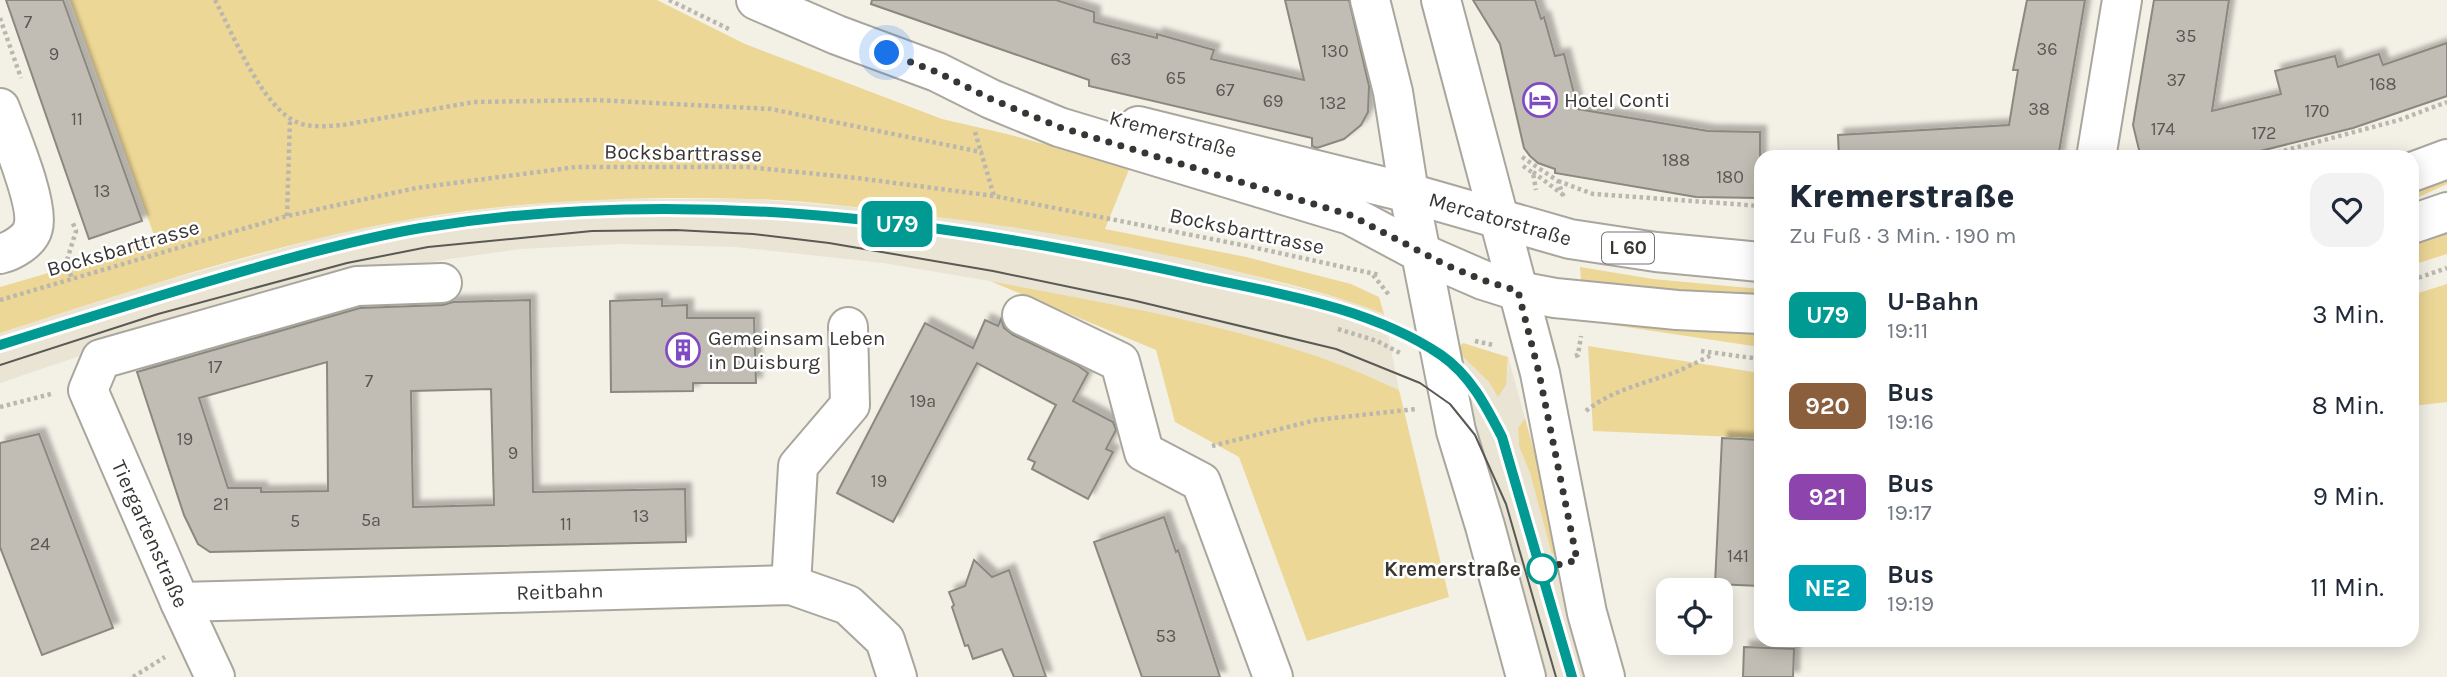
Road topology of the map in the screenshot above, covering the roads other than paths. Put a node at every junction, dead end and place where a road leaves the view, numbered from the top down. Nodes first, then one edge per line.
1 (756, 0) edge
2 (1370, 0) edge
3 (1441, 0) edge
4 (2122, 0) edge
5 (937, 72) junction
6 (0, 108) edge
7 (2097, 150) edge
8 (2447, 159) edge
9 (2419, 169) edge
10 (1409, 193) junction
11 (2447, 212) edge
12 (1499, 218) junction
13 (2419, 222) edge
14 (4, 253) edge
15 (1421, 253) junction
16 (1754, 261) edge
17 (442, 283) dead end
18 (1518, 291) junction
19 (1754, 314) edge
20 (1022, 316) dead end
21 (848, 327) dead end
22 (791, 585) junction
23 (180, 602) junction
24 (215, 677) edge
25 (897, 677) edge
26 (1273, 677) edge
27 (1526, 677) edge
28 (1605, 677) edge

1 - 5 main road, Kremerstraße / L 60
2 - 10 main road
3 - 12 main road
4 - 7 main road
5 - 10 main road, Kremerstraße / L 60
5 - 15 main road, Kremerstraße / L 60
6 - 14 main road
8 - 9 main road
10 - 12 main road, Mercatorstraße / L 60
10 - 15 main road
11 - 13 main road
12 - 16 main road, Mercatorstraße / L 60
12 - 18 main road
15 - 18 main road, L 60
15 - 27 main road
17 - 23 main road, Tiergartenstraße
18 - 19 main road, L 60
18 - 28 main road
20 - 26 main road
21 - 22 main road
22 - 23 main road, Reitbahn
22 - 25 main road, Reitbahn
23 - 24 main road, Tiergartenstraße

